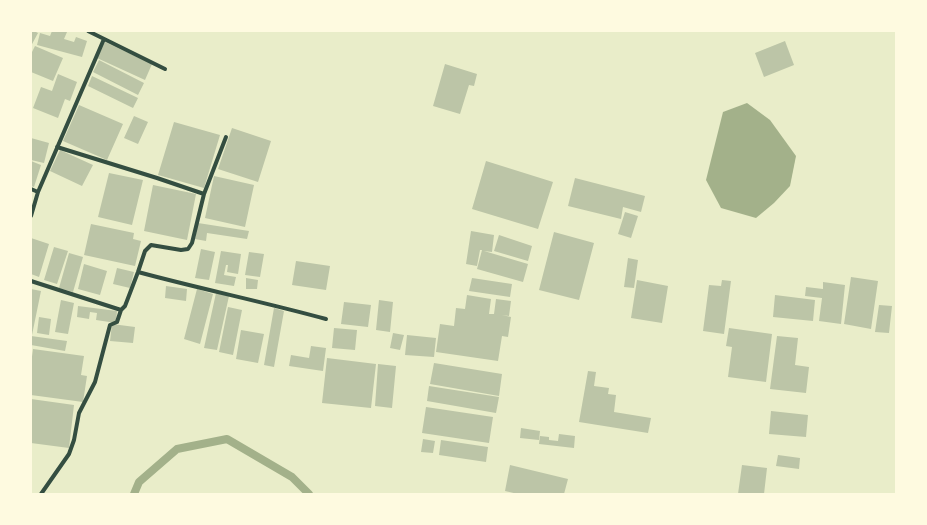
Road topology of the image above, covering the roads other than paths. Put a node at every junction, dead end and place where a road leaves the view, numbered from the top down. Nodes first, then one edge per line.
1 (88, 31) edge
2 (104, 39) junction
3 (165, 69) dead end
4 (226, 137) dead end
5 (56, 147) junction
6 (31, 189) edge
7 (38, 192) junction
8 (204, 194) junction
9 (31, 216) edge
10 (138, 272) junction
11 (31, 281) edge
12 (121, 310) junction
13 (326, 319) dead end
14 (41, 494) edge

1 - 2 street
2 - 3 street
2 - 5 street
4 - 8 street
5 - 7 street
5 - 8 street
6 - 7 street
7 - 9 street
8 - 10 street
10 - 12 street
10 - 13 street
11 - 12 street
12 - 14 street

